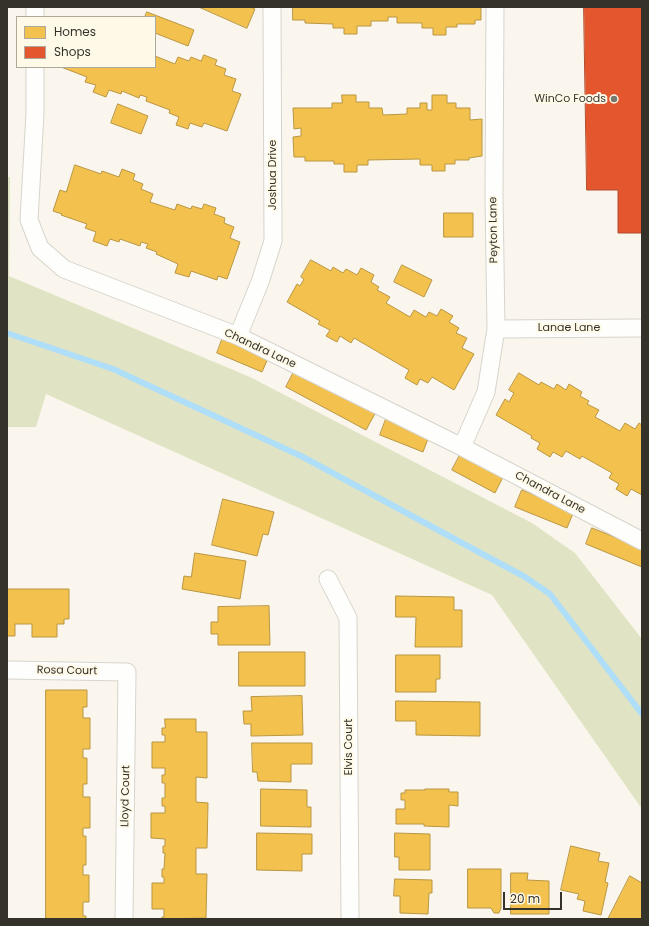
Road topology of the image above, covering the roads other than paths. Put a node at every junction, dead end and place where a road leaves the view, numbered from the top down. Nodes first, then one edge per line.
1 (272, 7) edge
2 (495, 7) edge
3 (35, 68) edge
4 (642, 328) edge
5 (496, 329) junction
6 (238, 336) junction
7 (462, 447) junction
8 (642, 541) edge
9 (328, 579) dead end
10 (7, 670) edge
11 (127, 672) joint
12 (124, 919) edge
13 (350, 919) edge

1 - 6 street, Joshua Drive
2 - 5 street, Peyton Lane
3 - 6 street, Chandra Lane
4 - 5 street, Lanae Lane
5 - 7 street, Peyton Lane
6 - 7 street, Chandra Lane
7 - 8 street, Chandra Lane
9 - 13 street, Elvis Court
10 - 11 street, Rosa Court
11 - 12 street, Lloyd Court

